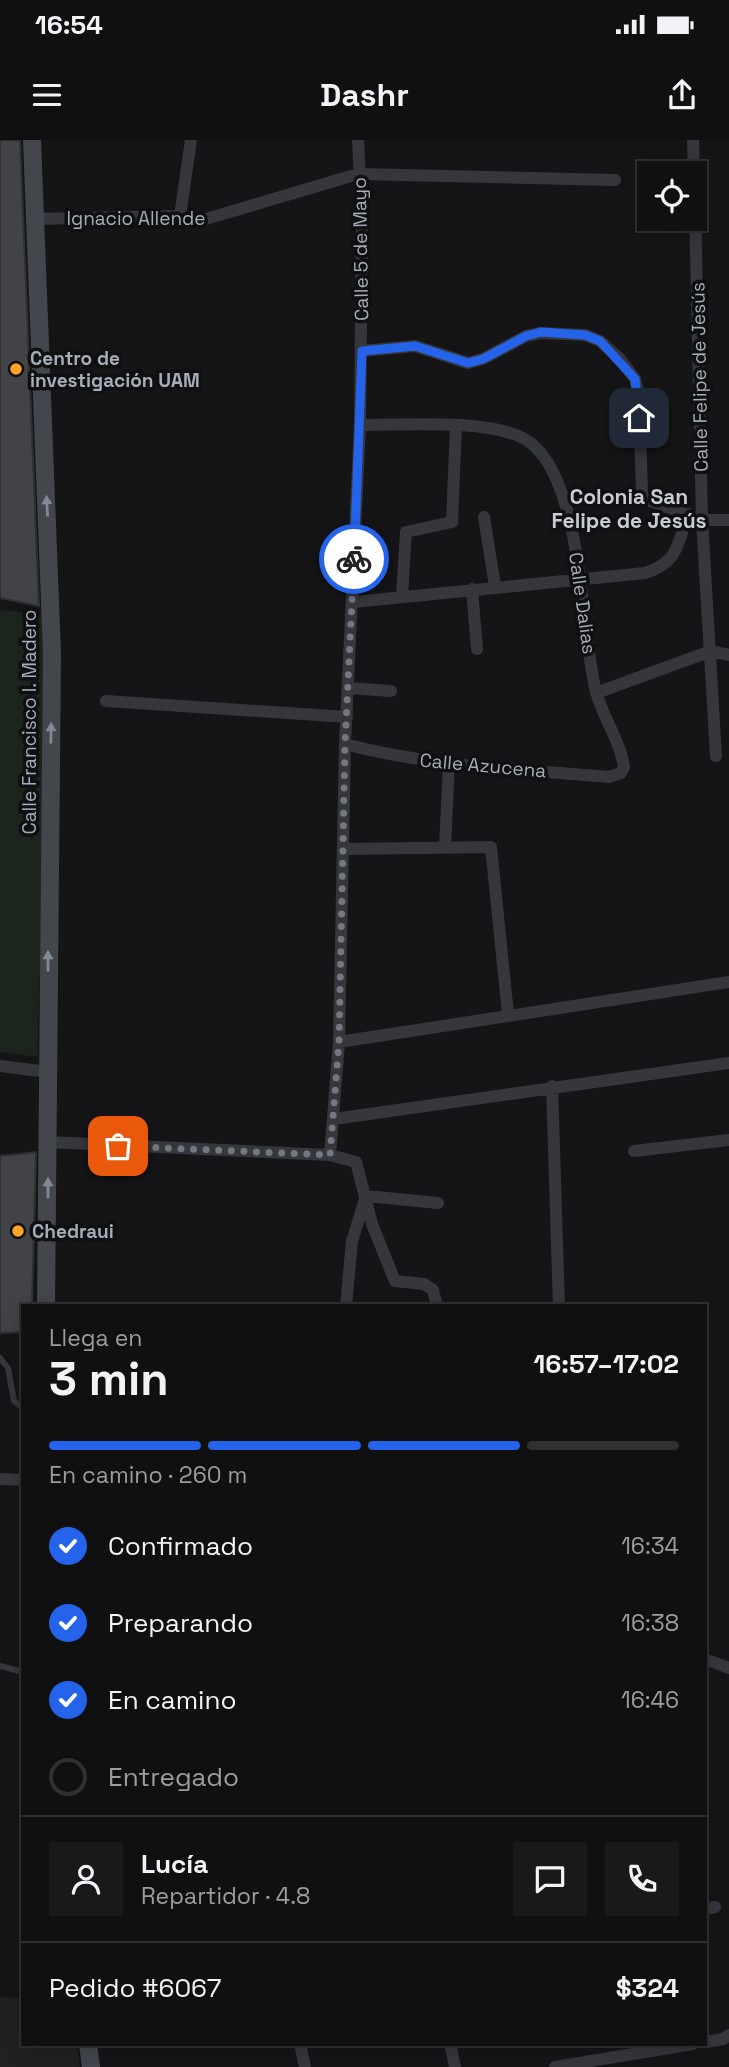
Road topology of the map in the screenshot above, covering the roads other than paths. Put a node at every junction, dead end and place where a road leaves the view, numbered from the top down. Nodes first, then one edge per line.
1 (32, 140) edge
2 (191, 140) edge
3 (358, 140) edge
4 (693, 140) edge
5 (694, 161) edge
6 (358, 174) junction
7 (615, 180) dead end
8 (180, 216) junction
9 (33, 219) junction
10 (696, 231) edge
11 (362, 351) junction
12 (360, 425) junction
13 (456, 426) junction
14 (688, 514) junction
15 (484, 517) dead end
16 (702, 520) junction
17 (729, 520) edge
18 (578, 579) junction
19 (495, 586) junction
20 (472, 589) junction
21 (402, 596) junction
22 (353, 602) junction
23 (477, 649) dead end
24 (711, 651) junction
25 (729, 655) edge
26 (348, 688) junction
27 (391, 691) dead end
28 (596, 693) junction
29 (106, 701) dead end
30 (346, 717) junction
31 (345, 744) junction
32 (716, 756) dead end
33 (449, 763) junction
34 (621, 773) joint
35 (445, 848) junction
36 (343, 849) junction
37 (729, 982) edge
38 (508, 1014) junction
39 (339, 1042) junction
40 (729, 1063) edge
41 (0, 1066) edge
42 (47, 1072) junction
43 (551, 1086) junction
44 (334, 1119) junction
45 (729, 1140) edge
46 (48, 1142) junction
47 (634, 1151) dead end
48 (330, 1155) junction
49 (366, 1196) junction
50 (438, 1203) dead end
51 (46, 1304) edge
52 (346, 1304) edge
53 (437, 1304) edge
54 (559, 1304) edge
55 (0, 1358) edge
56 (21, 1407) edge
57 (0, 1479) edge
58 (21, 1480) edge
59 (707, 1660) edge
60 (0, 1666) edge
61 (729, 1668) edge
62 (21, 1671) edge
63 (729, 2035) edge
64 (707, 2042) edge
65 (88, 2046) edge
66 (300, 2046) edge
67 (450, 2046) edge
68 (667, 2046) edge
69 (629, 2049) edge
70 (91, 2067) edge
71 (305, 2067) edge
72 (455, 2067) edge
73 (555, 2067) edge

1 - 9 main road, Calle Francisco I. Madero
2 - 8 street
3 - 6 street, Calle 5 de Mayo
4 - 5 street
6 - 7 street, Ignacio Allende
6 - 8 street, Ignacio Allende
6 - 11 street, Calle 5 de Mayo
8 - 9 street, Ignacio Allende
42 -> 9 main road, Calle Francisco I. Madero
10 - 16 street, Calle Felipe de Jesús
11 - 12 street, Calle 5 de Mayo
11 - 14 street
12 - 13 street, Calle Dalias
12 - 22 street, Calle 5 de Mayo
13 - 18 street, Calle Dalias
13 - 21 street
14 - 16 street
14 - 18 street
15 - 19 street
16 - 17 street
16 - 24 street, Calle Felipe de Jesús
18 - 19 street
18 - 28 street, Calle Dalias
19 - 20 street
20 - 21 street
20 - 23 street
21 - 22 street
22 - 26 street, Calle 5 de Mayo
24 - 25 street
24 - 28 street
24 - 32 street, Calle Felipe de Jesús
26 - 27 street
26 - 30 street, Calle 5 de Mayo
28 - 34 street, Calle Dalias
29 - 30 street
30 - 31 street, Calle 5 de Mayo
31 - 33 street, Calle Azucena
31 - 36 street, Calle 5 de Mayo
33 - 34 street, Calle Azucena
33 - 35 street
35 - 36 street
35 - 38 street
36 - 39 street, Calle 5 de Mayo
37 - 38 street
38 - 39 street
39 - 44 street, Calle 5 de Mayo
40 - 43 street
41 - 42 street
42 - 46 main road, Calle Francisco I. Madero
43 - 44 street
43 - 54 street
44 - 48 street, Calle 5 de Mayo
45 - 47 street
46 - 48 street
51 -> 46 main road, Calle Francisco I. Madero
48 - 49 street
49 - 50 street
49 - 52 street
49 - 53 street
55 - 56 lane
57 - 58 street
59 - 61 street
60 - 62 lane
63 - 64 street
65 - 70 main road
66 - 71 street
67 - 72 street
68 - 69 street
69 - 73 street

